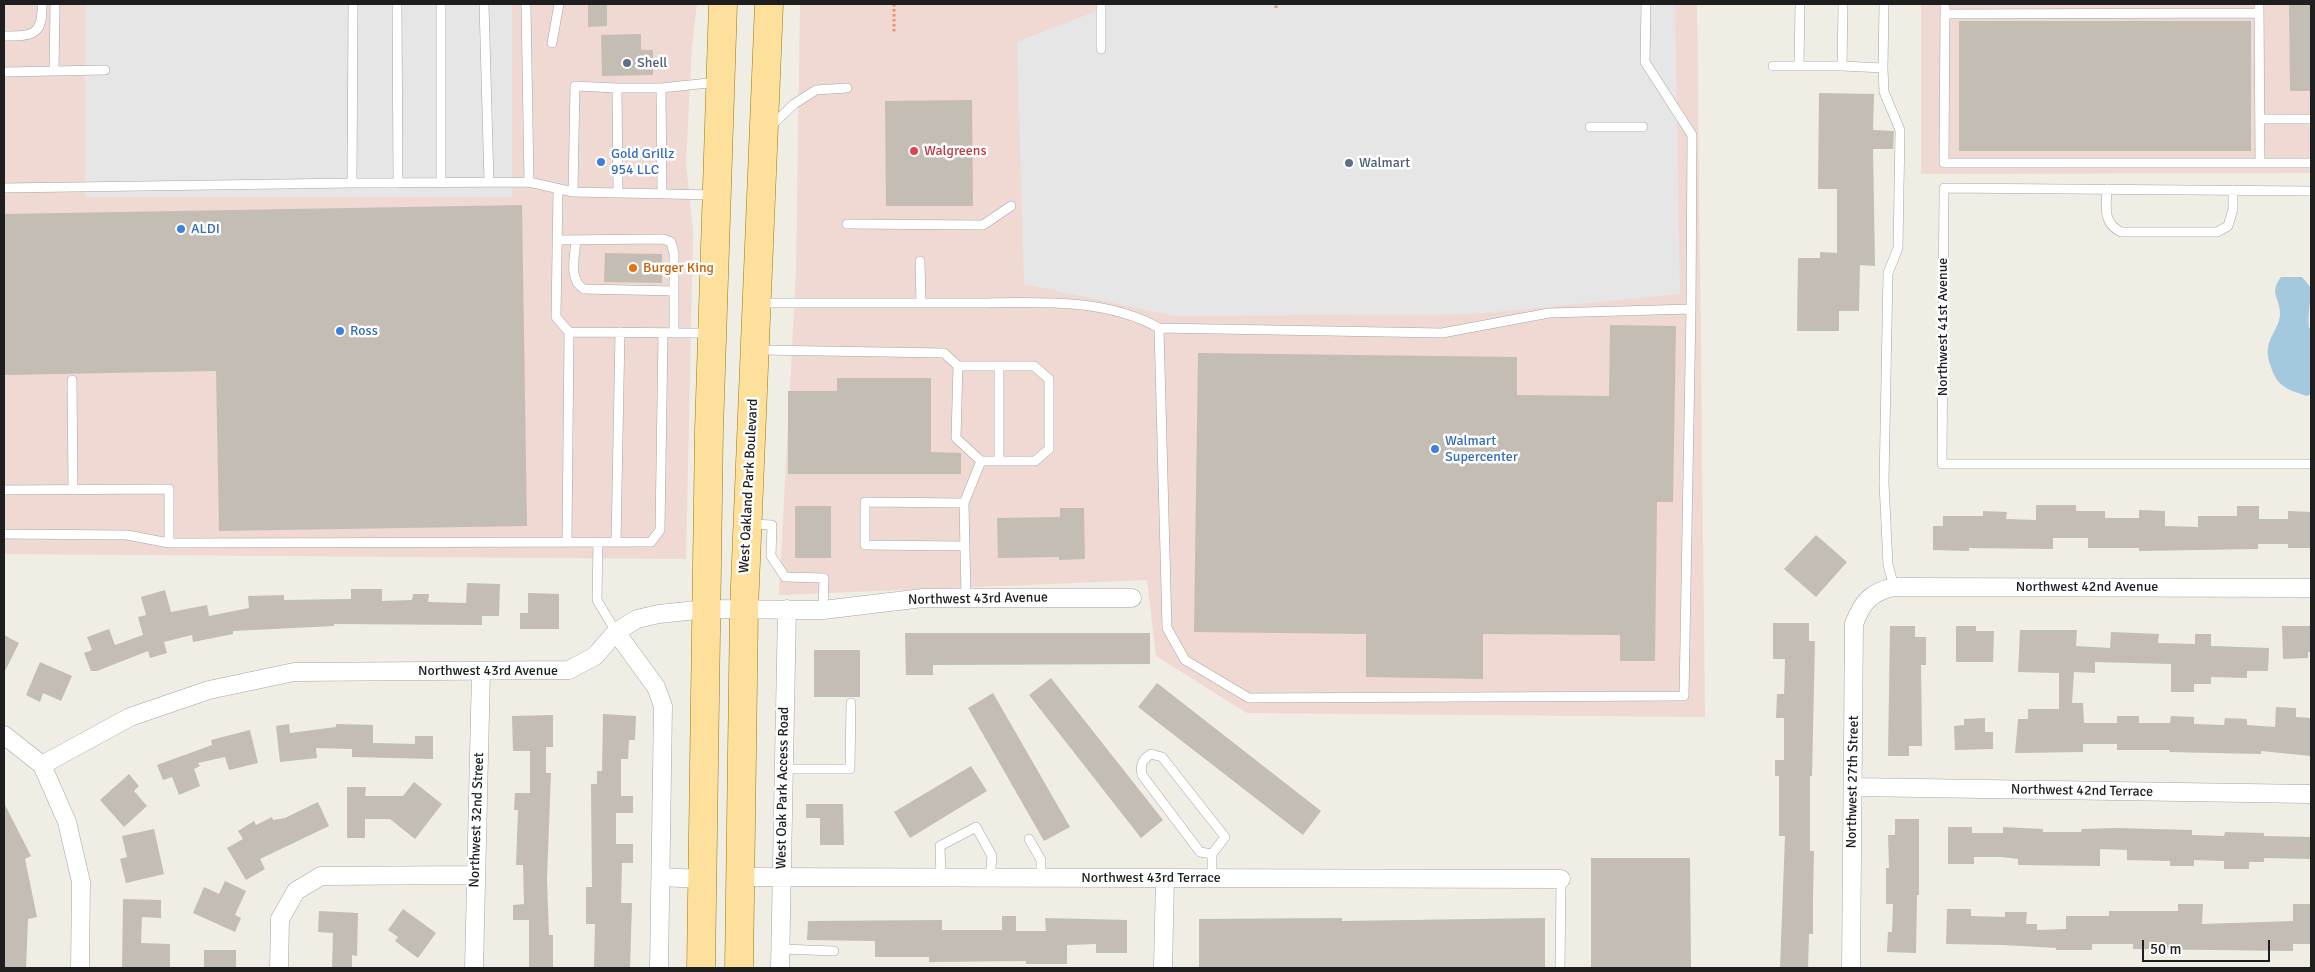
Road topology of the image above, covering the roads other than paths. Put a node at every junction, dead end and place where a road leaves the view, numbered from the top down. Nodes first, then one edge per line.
1 (42, 4) edge
2 (54, 4) edge
3 (353, 4) edge
4 (397, 4) edge
5 (441, 4) edge
6 (484, 4) edge
7 (526, 4) edge
8 (559, 4) edge
9 (723, 4) edge
10 (770, 4) edge
11 (1102, 4) edge
12 (1646, 4) edge
13 (1800, 4) edge
14 (1843, 4) edge
15 (1884, 4) edge
16 (1945, 4) edge
17 (2259, 8) edge
18 (1945, 14) junction
19 (4, 36) edge
20 (552, 43) dead end
21 (1101, 49) dead end
22 (1773, 66) dead end
23 (1799, 66) junction
24 (1842, 66) junction
25 (1883, 68) junction
26 (105, 70) dead end
27 (54, 71) junction
28 (4, 72) edge
29 (721, 81) junction
30 (616, 88) junction
31 (661, 88) junction
32 (847, 88) dead end
33 (2260, 119) junction
34 (2311, 119) edge
35 (1643, 126) dead end
36 (1590, 127) dead end
37 (764, 132) junction
38 (2311, 162) edge
39 (2260, 163) junction
40 (441, 182) junction
41 (488, 182) junction
42 (529, 182) junction
43 (352, 183) junction
44 (398, 183) junction
45 (4, 188) edge
46 (558, 188) junction
47 (2107, 189) junction
48 (2233, 190) junction
49 (2311, 191) edge
50 (573, 192) junction
51 (618, 193) junction
52 (662, 194) junction
53 (716, 195) junction
54 (1011, 206) dead end
55 (847, 224) dead end
56 (557, 240) junction
57 (576, 240) junction
58 (920, 261) dead end
59 (674, 291) junction
60 (758, 303) junction
61 (921, 303) junction
62 (1691, 310) junction
63 (1159, 328) junction
64 (569, 332) junction
65 (620, 332) junction
66 (663, 333) junction
67 (674, 333) junction
68 (712, 333) junction
69 (756, 350) junction
70 (958, 366) junction
71 (999, 366) junction
72 (72, 380) dead end
73 (981, 461) junction
74 (999, 461) junction
75 (2311, 464) edge
76 (4, 490) edge
77 (73, 490) junction
78 (964, 502) junction
79 (748, 523) junction
80 (4, 534) edge
81 (567, 542) junction
82 (598, 542) junction
83 (616, 542) junction
84 (169, 543) junction
85 (965, 546) junction
86 (1894, 587) junction
87 (2311, 588) edge
88 (966, 598) junction
89 (1132, 598) dead end
90 (1867, 599) joint
91 (706, 609) junction
92 (744, 609) junction
93 (787, 609) junction
94 (823, 610) junction
95 (616, 632) junction
96 (481, 671) junction
97 (851, 704) dead end
98 (4, 735) edge
99 (42, 765) junction
100 (784, 769) junction
101 (1853, 787) junction
102 (2311, 794) edge
103 (1029, 839) dead end
104 (1212, 854) junction
105 (475, 875) junction
106 (661, 877) junction
107 (740, 877) junction
108 (781, 878) junction
109 (941, 878) junction
110 (990, 878) junction
111 (1041, 878) junction
112 (1165, 878) junction
113 (1561, 878) joint
114 (702, 879) junction
115 (1212, 879) junction
116 (781, 950) junction
117 (834, 951) dead end
118 (80, 968) edge
119 (279, 968) edge
120 (474, 968) edge
121 (659, 968) edge
122 (701, 968) edge
123 (739, 968) edge
124 (780, 968) edge
125 (1163, 968) edge
126 (1560, 968) edge
127 (1850, 968) edge

1 - 19 lane
2 - 27 lane
3 - 43 lane
4 - 44 lane
5 - 40 lane
6 - 41 lane
7 - 42 lane
8 - 20 lane
9 - 29 main road
10 - 37 main road, West Oakland Park Boulevard
11 - 21 lane
12 - 62 lane
13 - 23 lane
14 - 24 lane
15 - 25 lane
16 - 18 lane
17 - 18 lane
17 - 33 lane
18 - 39 lane
22 - 23 lane
23 - 24 lane
24 - 25 lane
25 - 86 lane
26 - 27 lane
27 - 28 lane
29 - 31 lane
29 - 53 main road
30 - 31 lane
30 - 50 lane
30 - 51 lane
31 - 52 lane
32 - 37 lane
33 - 34 lane
33 - 39 lane
35 - 36 lane
37 - 60 main road, West Oakland Park Boulevard
38 - 39 lane
40 - 41 lane
40 - 44 lane
41 - 42 lane
42 - 46 lane
43 - 44 lane
43 - 45 lane
46 - 50 lane
46 - 56 lane
47 - 48 lane, Northwest 41st Avenue
47 - 48 lane
47 - 75 lane, Northwest 41st Avenue
48 - 49 lane, Northwest 41st Avenue
50 - 51 lane
51 - 52 lane
52 - 53 lane
53 - 68 main road
54 - 55 lane
56 - 57 lane
56 - 64 lane
57 - 59 lane
57 - 59 lane
58 - 61 lane
59 - 67 lane
60 - 61 lane
60 - 69 main road, West Oakland Park Boulevard
61 - 63 lane
62 - 63 lane
62 - 63 lane
64 - 65 lane
64 - 81 lane
65 - 66 lane
65 - 83 lane
66 - 67 lane
66 - 83 lane
67 - 68 lane
68 - 91 main road
69 - 70 lane
69 - 79 main road, West Oakland Park Boulevard
70 - 71 lane
70 - 73 lane
71 - 74 lane
71 - 74 lane
72 - 77 lane
73 - 74 lane
73 - 78 lane
76 - 77 lane
77 - 84 lane
78 - 85 lane
78 - 85 lane
79 - 92 main road, West Oakland Park Boulevard
79 - 94 lane
80 - 84 lane
81 - 82 lane
81 - 84 lane
82 - 83 lane
82 - 95 lane
85 - 88 lane
86 - 87 street, Northwest 42nd Avenue
86 - 90 street, Northwest 42nd Avenue
88 - 89 street, Northwest 43rd Avenue
88 - 94 street, Northwest 43rd Avenue
90 - 101 street, Northwest 27th Street
91 - 92 street, Northwest 43rd Avenue
91 - 95 street, Northwest 43rd Avenue
91 - 114 main road
92 - 93 street, Northwest 43rd Avenue
92 - 107 main road, West Oakland Park Boulevard
93 - 94 street, Northwest 43rd Avenue
93 - 100 street, West Oak Park Access Road
95 - 96 street, Northwest 43rd Avenue
95 - 106 street
96 - 99 street, Northwest 43rd Avenue
96 - 105 street, Northwest 32nd Street
97 - 100 lane
98 - 99 street
99 - 118 street
100 - 108 street, West Oak Park Access Road
101 - 102 street, Northwest 42nd Terrace
101 - 127 street, Northwest 27th Street
103 - 111 lane
104 - 104 lane
104 - 115 lane
105 - 119 street
105 - 120 street, Northwest 32nd Street
106 - 114 street
106 - 121 street
107 - 108 street, Northwest 43rd Terrace
107 - 123 main road, West Oakland Park Boulevard
108 - 109 street, Northwest 43rd Terrace
108 - 116 street, West Oak Park Access Road
109 - 110 street, Northwest 43rd Terrace
109 - 110 lane
110 - 111 street, Northwest 43rd Terrace
111 - 112 street, Northwest 43rd Terrace
112 - 115 street, Northwest 43rd Terrace
112 - 125 street
113 - 115 street, Northwest 43rd Terrace
113 - 126 lane
114 - 122 main road
116 - 117 lane
116 - 124 street, West Oak Park Access Road

